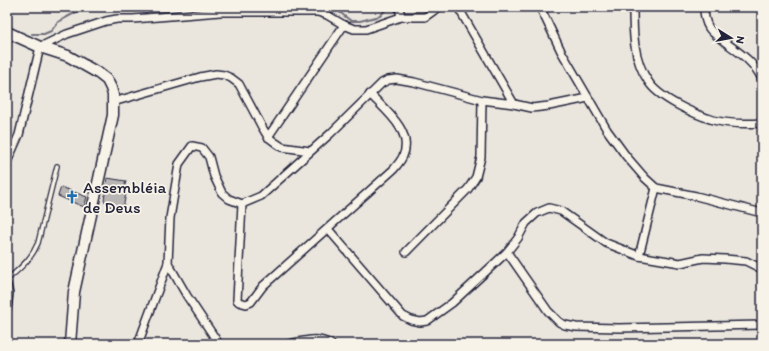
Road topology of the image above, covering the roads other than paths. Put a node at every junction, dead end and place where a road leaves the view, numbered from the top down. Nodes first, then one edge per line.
1 (399, 7) edge
2 (439, 7) edge
3 (458, 7) edge
4 (540, 7) edge
5 (633, 7) edge
6 (704, 7) edge
7 (402, 18) junction
8 (344, 25) junction
9 (7, 32) edge
10 (40, 47) junction
11 (762, 79) edge
12 (370, 94) junction
13 (588, 98) junction
14 (482, 100) junction
15 (113, 102) junction
16 (514, 104) junction
17 (762, 123) edge
18 (268, 137) junction
19 (310, 150) junction
20 (7, 162) edge
21 (57, 166) dead end
22 (656, 188) junction
23 (242, 204) junction
24 (762, 213) edge
25 (328, 229) junction
26 (406, 252) dead end
27 (507, 252) junction
28 (639, 256) junction
29 (168, 263) junction
30 (762, 269) edge
31 (7, 280) edge
32 (7, 285) edge
33 (7, 309) edge
34 (762, 325) edge
35 (70, 344) edge
36 (138, 344) edge
37 (218, 344) edge
38 (289, 344) edge
39 (332, 344) edge

1 - 7 street
2 - 7 street
3 - 16 street
4 - 13 street
5 - 17 street
6 - 11 street
7 - 8 street
8 - 10 street
8 - 18 street
9 - 10 main road
10 - 15 main road
10 - 20 street
12 - 14 street
12 - 19 street
12 - 25 street
13 - 16 street
13 - 22 street
14 - 16 street
14 - 26 street
15 - 18 street
15 - 35 main road
18 - 19 street
19 - 23 street
21 - 31 lane
22 - 24 street
22 - 28 street
23 - 25 street
23 - 29 street
25 - 27 street
27 - 28 street
27 - 34 street
28 - 30 street
29 - 36 street
29 - 37 street
32 - 33 street
38 - 39 street

